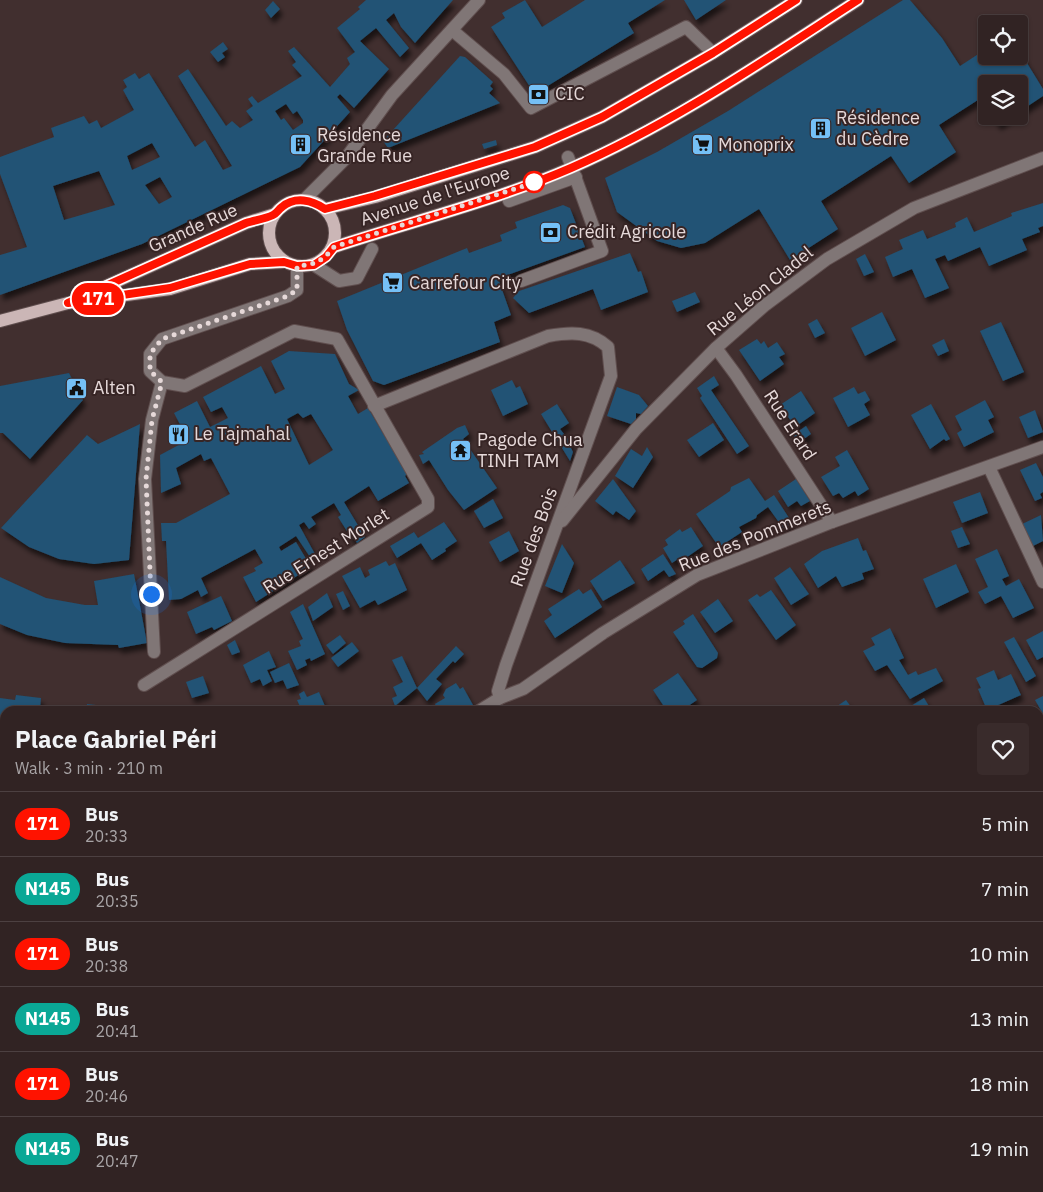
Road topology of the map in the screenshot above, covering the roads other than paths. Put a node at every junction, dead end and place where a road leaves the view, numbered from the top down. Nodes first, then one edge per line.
1 (479, 0) edge
2 (796, 0) edge
3 (858, 0) edge
4 (452, 30) junction
5 (713, 53) junction
6 (1043, 158) edge
7 (572, 167) junction
8 (304, 200) junction
9 (509, 201) dead end
10 (325, 209) junction
11 (275, 214) junction
12 (334, 247) junction
13 (372, 249) dead end
14 (284, 262) junction
15 (314, 265) junction
16 (297, 266) junction
17 (521, 281) dead end
18 (68, 303) junction
19 (0, 321) edge
20 (716, 348) junction
21 (162, 382) junction
22 (374, 406) junction
23 (1043, 447) edge
24 (988, 467) junction
25 (832, 522) junction
26 (556, 529) junction
27 (1043, 582) edge
28 (154, 652) dead end
29 (144, 685) dead end
30 (500, 698) junction
31 (487, 706) edge

1 - 4 street
2 - 5 main road, Avenue de l'Europe
3 - 7 main road, Avenue de l'Europe
4 - 5 street
4 - 8 street
5 - 10 main road, Avenue de l'Europe
6 - 20 street, Rue Léon Cladel
7 - 9 street
7 - 12 main road, Avenue de l'Europe
7 - 17 street
8 - 10 main road
8 - 11 main road
10 - 12 main road
11 - 14 main road
11 - 18 main road, Grande Rue
12 - 15 main road
13 - 15 street
14 - 16 main road
14 - 18 main road, Grande Rue
15 - 16 main road
16 - 21 street
18 - 19 main road, Grande Rue
20 - 25 street, Rue Erard
20 - 26 street, Rue Léon Cladel
21 - 22 street
21 - 28 street
22 - 26 street, Rue des Bois
22 - 29 street, Rue Ernest Morlet
23 - 24 street, Rue des Pommerets
24 - 25 street, Rue des Pommerets
24 - 27 street
25 - 30 street, Rue des Pommerets
26 - 30 street, Rue des Bois
30 - 31 street

